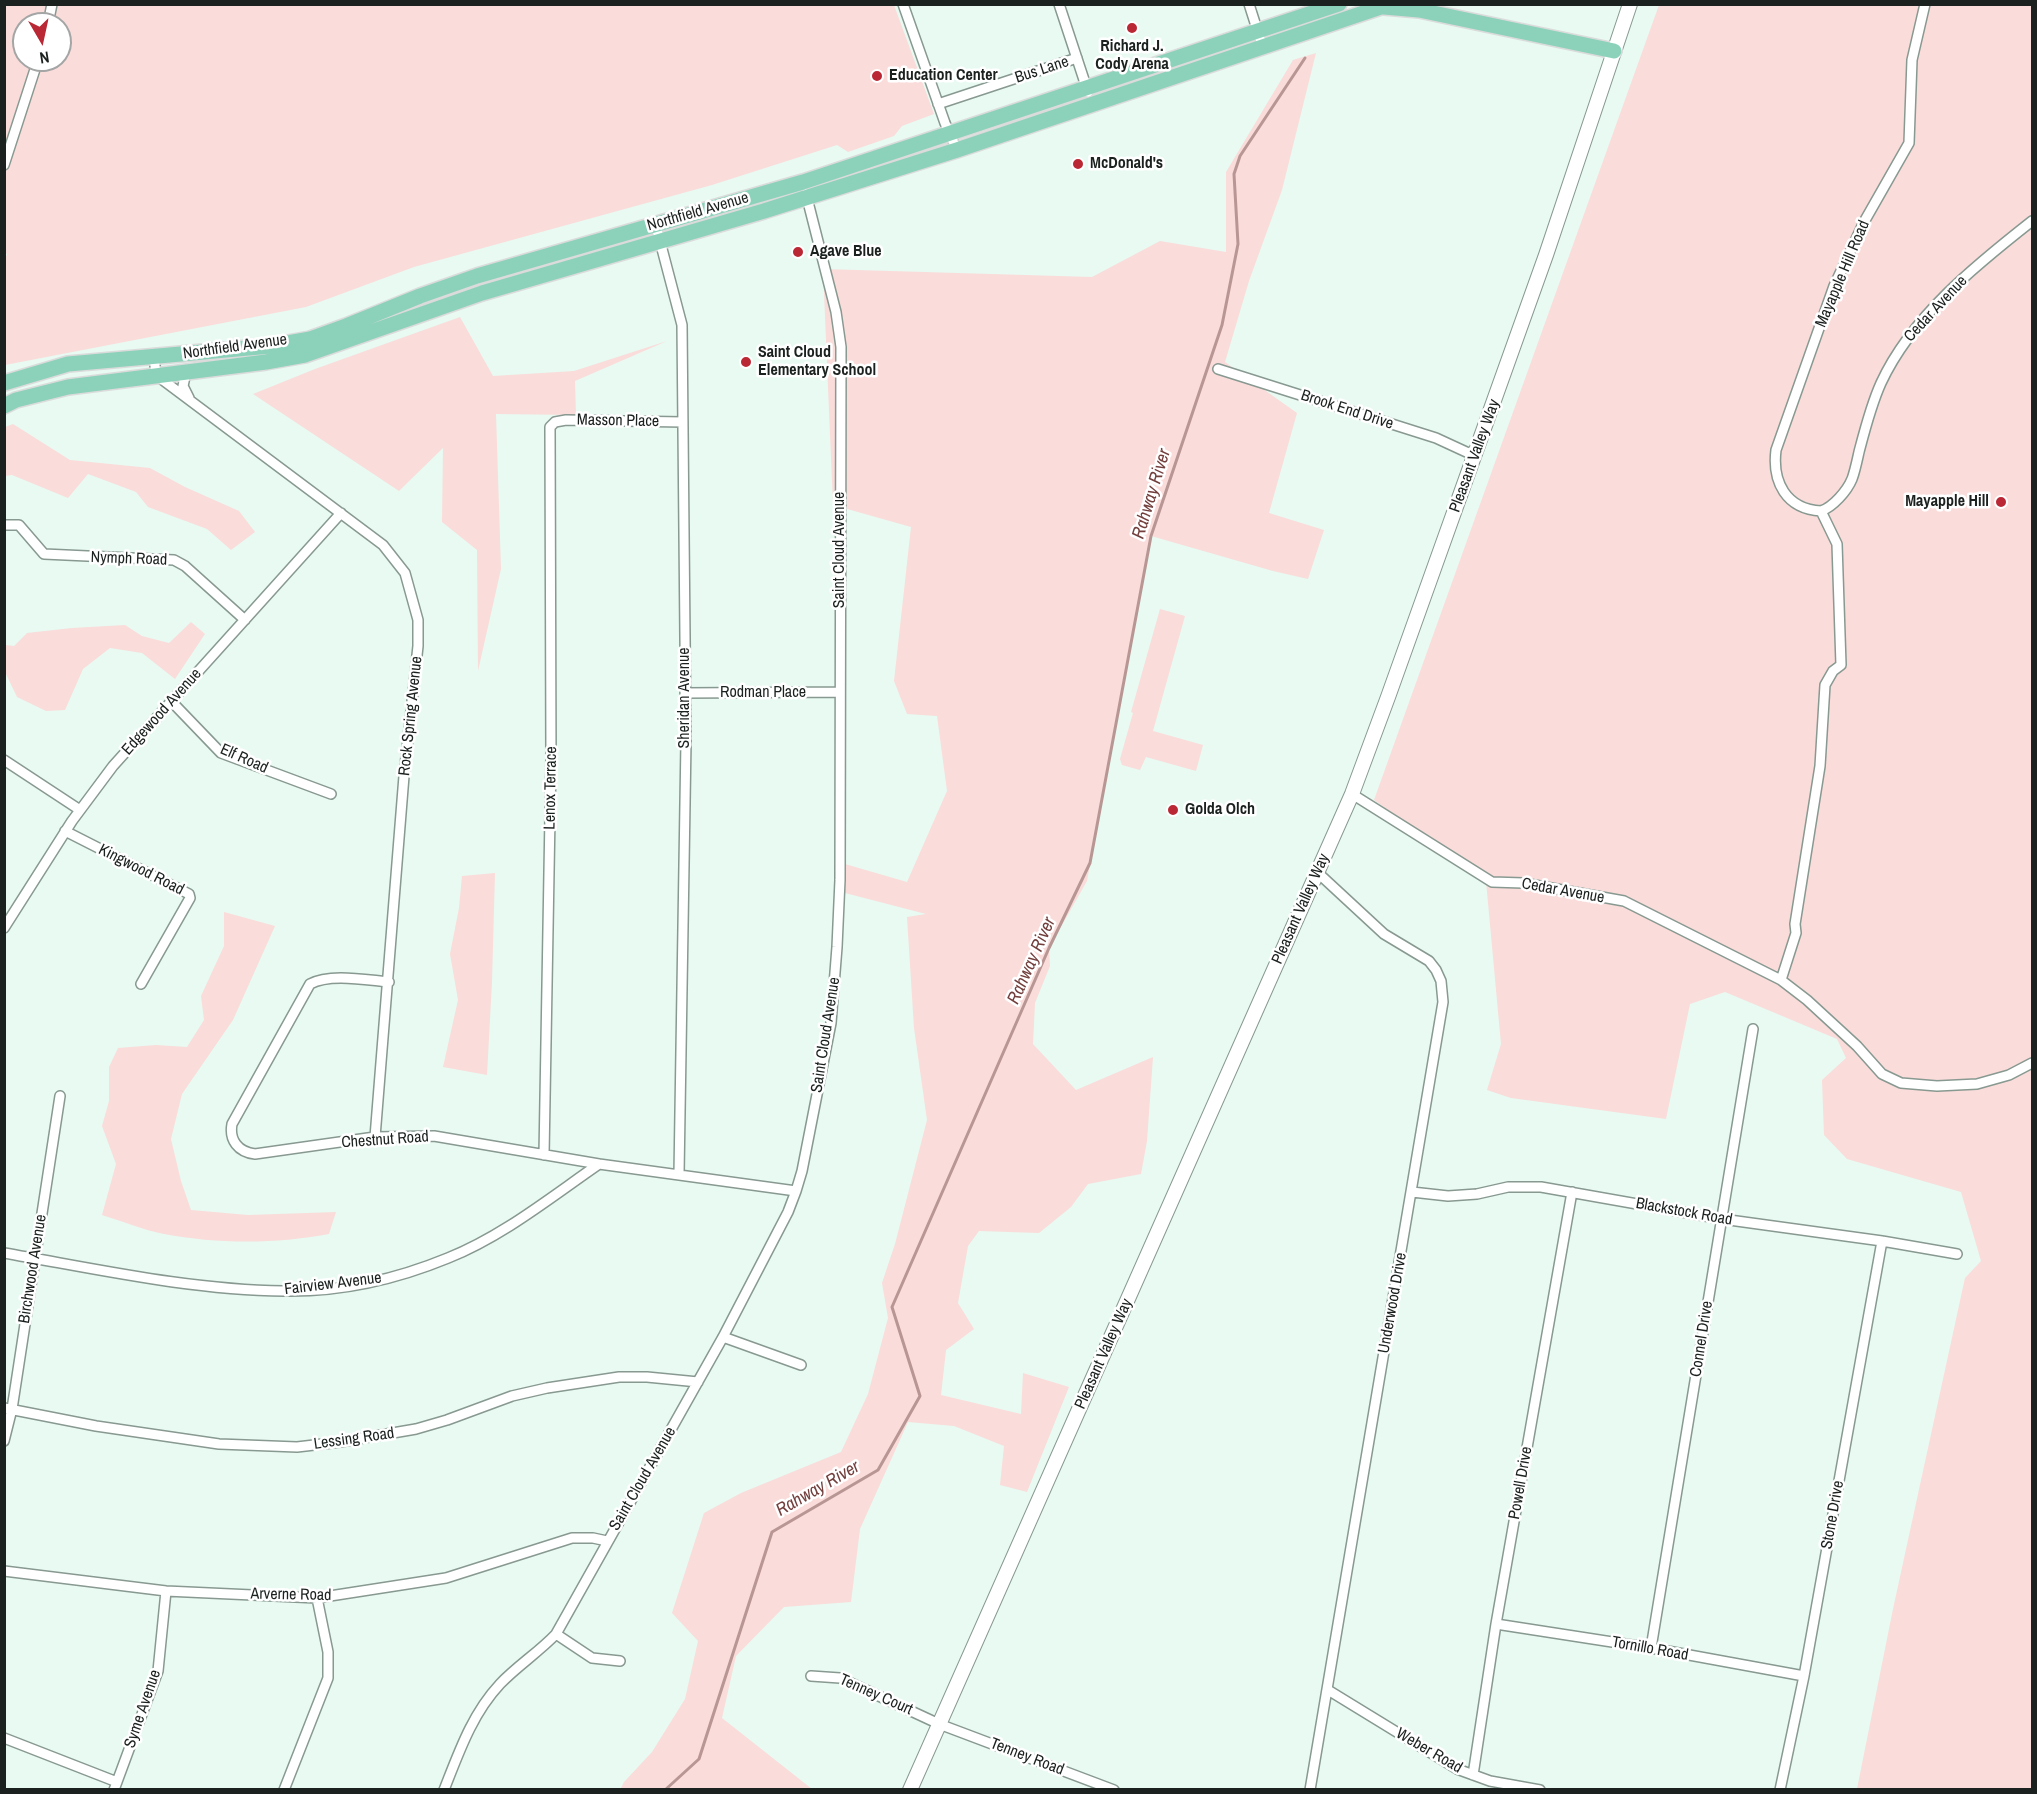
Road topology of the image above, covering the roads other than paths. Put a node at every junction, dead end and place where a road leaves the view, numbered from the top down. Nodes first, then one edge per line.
1 (903, 4) edge
2 (1059, 4) edge
3 (1249, 4) edge
4 (1339, 4) edge
5 (1630, 4) edge
6 (1925, 4) edge
7 (1387, 6) edge
8 (1257, 30) junction
9 (1263, 48) junction
10 (1614, 51) junction
11 (1077, 58) junction
12 (34, 72) edge
13 (1087, 87) junction
14 (938, 104) junction
15 (1092, 106) junction
16 (950, 134) junction
17 (957, 150) junction
18 (4, 165) edge
19 (805, 189) junction
20 (2032, 221) edge
21 (656, 226) junction
22 (661, 242) junction
23 (154, 356) junction
24 (1218, 369) dead end
25 (186, 372) junction
26 (156, 375) junction
27 (4, 383) edge
28 (190, 400) junction
29 (4, 406) edge
30 (683, 422) junction
31 (554, 423) joint
32 (1475, 456) junction
33 (1821, 511) junction
34 (341, 513) junction
35 (4, 525) edge
36 (245, 620) junction
37 (840, 692) junction
38 (685, 693) junction
39 (171, 701) junction
40 (4, 760) edge
41 (1352, 794) junction
42 (331, 795) dead end
43 (80, 810) junction
44 (65, 831) junction
45 (1317, 872) junction
46 (4, 928) edge
47 (1781, 980) junction
48 (389, 982) junction
49 (141, 984) dead end
50 (1753, 1029) dead end
51 (2032, 1063) edge
52 (60, 1096) dead end
53 (375, 1137) junction
54 (544, 1155) junction
55 (599, 1164) junction
56 (679, 1174) junction
57 (796, 1191) junction
58 (1412, 1192) junction
59 (1572, 1192) junction
60 (1722, 1219) junction
61 (1882, 1241) junction
62 (4, 1253) edge
63 (1957, 1254) dead end
64 (35, 1258) junction
65 (723, 1337) junction
66 (801, 1365) dead end
67 (698, 1382) junction
68 (8, 1408) edge
69 (4, 1441) edge
70 (607, 1541) junction
71 (4, 1571) edge
72 (166, 1591) junction
73 (317, 1598) junction
74 (1496, 1624) junction
75 (556, 1634) junction
76 (1651, 1648) junction
77 (620, 1661) dead end
78 (811, 1676) dead end
79 (1804, 1676) junction
80 (1328, 1690) junction
81 (939, 1724) junction
82 (4, 1738) edge
83 (1473, 1775) junction
84 (115, 1786) edge
85 (284, 1790) edge
86 (444, 1790) edge
87 (910, 1790) edge
88 (1114, 1790) edge
89 (1310, 1790) edge
90 (1540, 1790) edge
91 (1780, 1790) edge

1 - 14 street
2 - 11 street
3 - 8 street
4 - 8 main road, Northfield Avenue
5 - 10 main road, Pleasant Valley Way
6 - 33 street, Mayapple Hill Road
7 - 9 main road, Northfield Avenue
7 - 10 main road
8 - 9 street
8 - 13 main road, Northfield Avenue
9 - 15 main road, Northfield Avenue
10 - 32 main road, Pleasant Valley Way
11 - 13 street
11 - 14 street, Bus Lane
12 - 18 street
13 - 15 street
13 - 16 main road, Northfield Avenue
14 - 16 street
15 - 17 main road, Northfield Avenue
16 - 17 street
16 - 19 main road, Northfield Avenue
17 - 19 main road, Northfield Avenue
19 - 21 main road, Northfield Avenue
19 - 22 main road, Northfield Avenue
19 - 37 street, Saint Cloud Avenue
20 - 33 street, Cedar Avenue
21 - 22 street, Sheridan Avenue
21 - 23 main road, Northfield Avenue
22 - 25 main road, Northfield Avenue
22 - 30 street, Sheridan Avenue
23 - 26 street
23 - 27 main road, Northfield Avenue
24 - 32 street, Brook End Drive
25 - 26 main road, Northfield Avenue
25 - 28 street
26 - 28 street, Rock Spring Avenue
26 - 29 main road, Northfield Avenue
28 - 34 street, Rock Spring Avenue
30 - 31 street, Masson Place
30 - 38 street, Sheridan Avenue
31 - 54 street, Lenox Terrace
32 - 41 main road, Pleasant Valley Way
33 - 47 street
34 - 36 street, Edgewood Avenue
34 - 48 street, Rock Spring Avenue
35 - 36 street, Nymph Road
36 - 39 street, Edgewood Avenue
37 - 38 street, Rodman Place
37 - 57 street, Saint Cloud Avenue
38 - 56 street, Sheridan Avenue
39 - 42 street, Elf Road
39 - 43 street, Edgewood Avenue
40 - 43 street
41 - 45 main road, Pleasant Valley Way
41 - 47 street, Cedar Avenue
43 - 44 street, Edgewood Avenue
44 - 46 street, Edgewood Avenue
44 - 49 street, Kingwood Road
45 - 58 street, Underwood Drive
45 - 81 main road, Pleasant Valley Way
47 - 51 street, Cedar Avenue
48 - 53 street, Rock Spring Avenue
48 - 53 street, Chestnut Road
50 - 60 street, Connel Drive
52 - 64 street, Birchwood Avenue
53 - 54 street, Chestnut Road
54 - 55 street, Chestnut Road
55 - 56 street, Chestnut Road
55 - 64 street, Fairview Avenue
56 - 57 street, Chestnut Road
57 - 65 street, Saint Cloud Avenue
58 - 59 street, Blackstock Road
58 - 80 street, Underwood Drive
59 - 60 street, Blackstock Road
59 - 74 street, Powell Drive
60 - 61 street, Blackstock Road
60 - 76 street, Connel Drive
61 - 63 street, Blackstock Road
61 - 79 street, Stone Drive
62 - 64 street, Fairview Avenue
64 - 68 street, Birchwood Avenue
65 - 66 street
65 - 67 street, Saint Cloud Avenue
67 - 68 street, Lessing Road
67 - 70 street, Saint Cloud Avenue
68 - 69 street, Birchwood Avenue
70 - 73 street, Arverne Road
70 - 75 street, Saint Cloud Avenue
71 - 72 street, Arverne Road
72 - 73 street, Arverne Road
72 - 84 street, Syme Avenue
73 - 85 street
74 - 76 street, Tornillo Road
74 - 83 street, Powell Drive
75 - 77 street
75 - 86 street, Saint Cloud Avenue
76 - 79 street, Tornillo Road
78 - 81 street, Tenney Court
79 - 91 street, Stone Drive
80 - 83 street, Weber Road
80 - 89 street, Underwood Drive
81 - 87 main road, Pleasant Valley Way
81 - 88 street, Tenney Road
82 - 84 street
83 - 90 street, Weber Road

